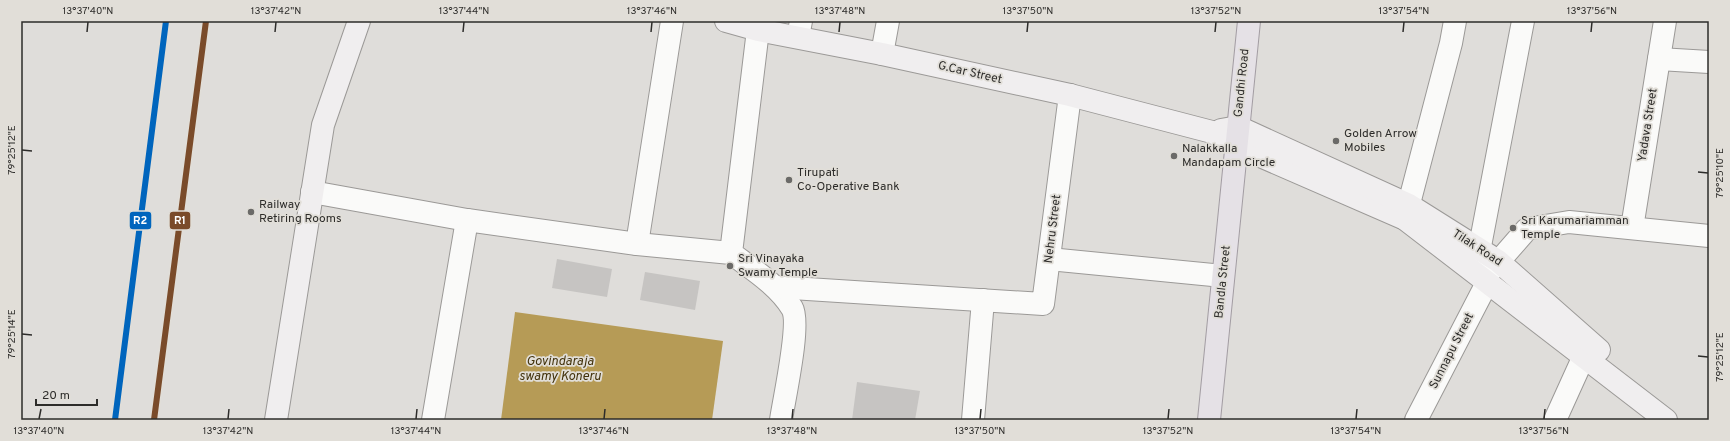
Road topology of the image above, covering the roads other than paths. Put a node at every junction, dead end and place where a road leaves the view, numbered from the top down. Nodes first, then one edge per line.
1 (359, 21) edge
2 (672, 21) edge
3 (726, 21) edge
4 (888, 21) edge
5 (1249, 21) edge
6 (1455, 21) edge
7 (1523, 21) edge
8 (1665, 21) edge
9 (799, 29) edge
10 (758, 30) junction
11 (882, 54) junction
12 (1659, 59) junction
13 (1709, 62) edge
14 (1070, 95) junction
15 (1237, 136) junction
16 (312, 192) junction
17 (1407, 212) junction
18 (467, 220) junction
19 (1632, 228) junction
20 (1709, 236) edge
21 (637, 244) junction
22 (1480, 250) junction
23 (731, 253) junction
24 (1049, 259) junction
25 (1498, 261) junction
26 (1223, 276) junction
27 (1482, 277) junction
28 (776, 287) junction
29 (983, 300) junction
30 (1584, 356) junction
31 (276, 420) edge
32 (433, 420) edge
33 (781, 420) edge
34 (973, 420) edge
35 (1209, 420) edge
36 (1416, 420) edge
37 (1555, 420) edge
38 (1666, 420) edge
39 (1683, 420) edge

1 - 16 street
2 - 21 street
3 - 10 street, G.Car Street
4 - 11 street
5 - 15 main road, Gandhi Road
6 - 17 street
7 - 22 street
8 - 12 street, Yadava Street
9 - 10 street, G.Car Street
9 - 11 street, G.Car Street
10 - 23 street
11 - 14 street, G.Car Street
12 - 13 street
12 - 19 street, Yadava Street
14 - 15 street, G.Car Street
14 - 24 street, Nehru Street
15 - 17 street, Tilak Road
15 - 26 main road, Bandla Street
16 - 18 street
16 - 31 street
17 - 22 street, Tilak Road
17 - 27 street, Tilak Road
18 - 21 street
18 - 32 street
19 - 20 street
19 - 25 street
21 - 23 street
22 - 25 street, Tilak Road
22 - 27 street
23 - 28 street
24 - 26 street
24 - 29 street, Nehru Street
25 - 27 street
25 - 39 street, Tilak Road
26 - 35 main road, Bandla Street
27 - 30 street, Tilak Road
27 - 36 street, Sunnapu Street
28 - 29 street, Nehru Street
28 - 33 street
29 - 34 street
30 - 37 street
30 - 38 street, Tilak Road

